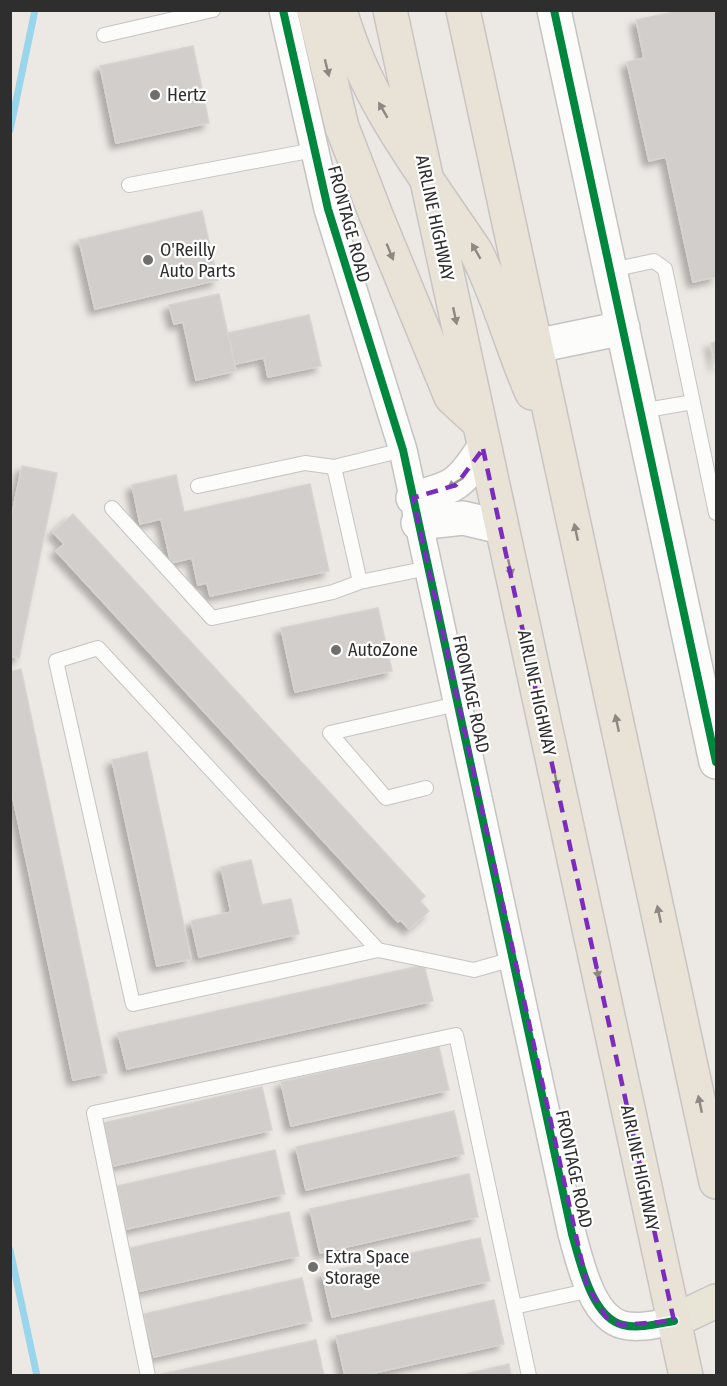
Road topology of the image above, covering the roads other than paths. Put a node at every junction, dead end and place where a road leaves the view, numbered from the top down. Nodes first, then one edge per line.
1 (213, 10) edge
2 (283, 10) edge
3 (314, 10) edge
4 (340, 10) edge
5 (390, 10) edge
6 (463, 10) edge
7 (558, 13) edge
8 (104, 35) dead end
9 (314, 150) junction
10 (426, 177) junction
11 (129, 185) dead end
12 (611, 270) junction
13 (623, 328) junction
14 (536, 345) junction
15 (693, 402) junction
16 (641, 411) junction
17 (480, 435) junction
18 (403, 450) junction
19 (561, 461) junction
20 (334, 467) junction
21 (198, 486) dead end
22 (112, 508) dead end
23 (416, 511) junction
24 (717, 513) edge
25 (501, 527) junction
26 (428, 568) junction
27 (360, 582) junction
28 (708, 692) edge
29 (457, 704) junction
30 (717, 762) edge
31 (426, 788) dead end
32 (378, 950) junction
33 (513, 959) junction
34 (717, 1182) edge
35 (591, 1290) junction
36 (717, 1301) edge
37 (514, 1307) junction
38 (674, 1321) junction
39 (148, 1376) edge
40 (529, 1376) edge
41 (686, 1376) edge

1 - 8 lane
2 - 9 street, FRONTAGE ROAD
3 -> 17 highway
10 -> 4 highway
5 - 10 highway, AIRLINE HIGHWAY
6 - 14 highway
7 - 12 street
9 - 11 lane
9 - 18 street, FRONTAGE ROAD
10 -> 17 highway, AIRLINE HIGHWAY
19 -> 10 highway
12 - 13 street
12 - 15 lane
13 - 14 street
13 - 16 street
14 - 19 highway
15 - 16 lane
15 - 24 lane
16 - 28 street
17 -> 23 street
17 - 25 highway, AIRLINE HIGHWAY
18 - 20 lane
18 - 23 street, FRONTAGE ROAD
34 -> 19 highway
20 - 21 lane
20 - 27 lane
22 - 27 lane
23 - 25 street
23 - 26 street, FRONTAGE ROAD
25 -> 38 highway, AIRLINE HIGHWAY
26 - 27 lane
26 - 29 street, FRONTAGE ROAD
28 - 30 street
29 - 31 lane
29 - 33 street, FRONTAGE ROAD
32 - 32 lane
32 - 33 lane
33 - 35 street, FRONTAGE ROAD
35 - 37 lane
35 - 38 street, FRONTAGE ROAD
36 - 38 main road
37 - 39 lane
37 - 40 lane
38 - 41 highway, AIRLINE HIGHWAY

